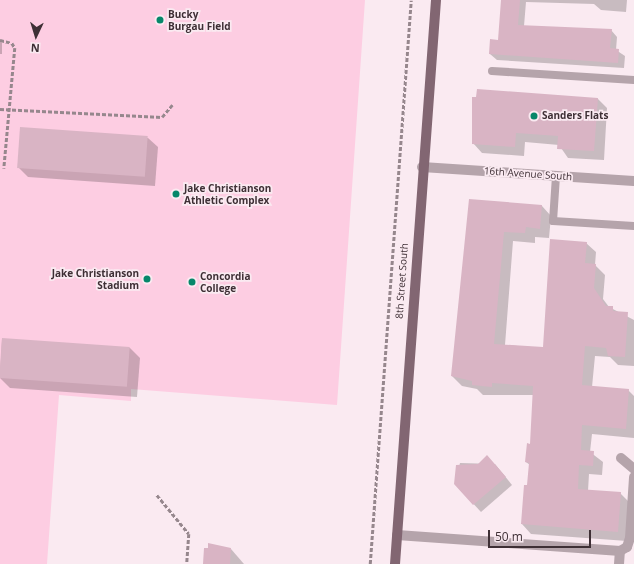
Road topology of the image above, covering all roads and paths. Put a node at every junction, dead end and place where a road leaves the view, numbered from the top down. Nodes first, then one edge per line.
1 (411, 0) edge
2 (436, 0) edge
3 (0, 40) edge
4 (492, 71) dead end
5 (634, 80) edge
6 (172, 105) dead end
7 (0, 109) edge
8 (11, 110) junction
9 (422, 167) junction
10 (4, 169) dead end
11 (556, 176) junction
12 (634, 181) edge
13 (634, 226) edge
14 (620, 458) dead end
15 (634, 469) edge
16 (634, 477) edge
17 (157, 495) dead end
18 (397, 535) junction
19 (620, 551) junction
20 (187, 564) edge
21 (370, 564) edge
22 (395, 564) edge
23 (619, 564) edge

1 - 21 path
2 - 9 main road, 8th Street South
3 - 8 path
4 - 5 lane
6 - 8 path
7 - 8 path
8 - 10 path
9 - 11 street, 16th Avenue South
9 - 18 main road, 8th Street South
11 - 12 street, 16th Avenue South
11 - 13 lane
14 - 15 street
16 - 19 street
17 - 20 path
18 - 19 street
18 - 22 main road, 8th Street South
19 - 23 street

